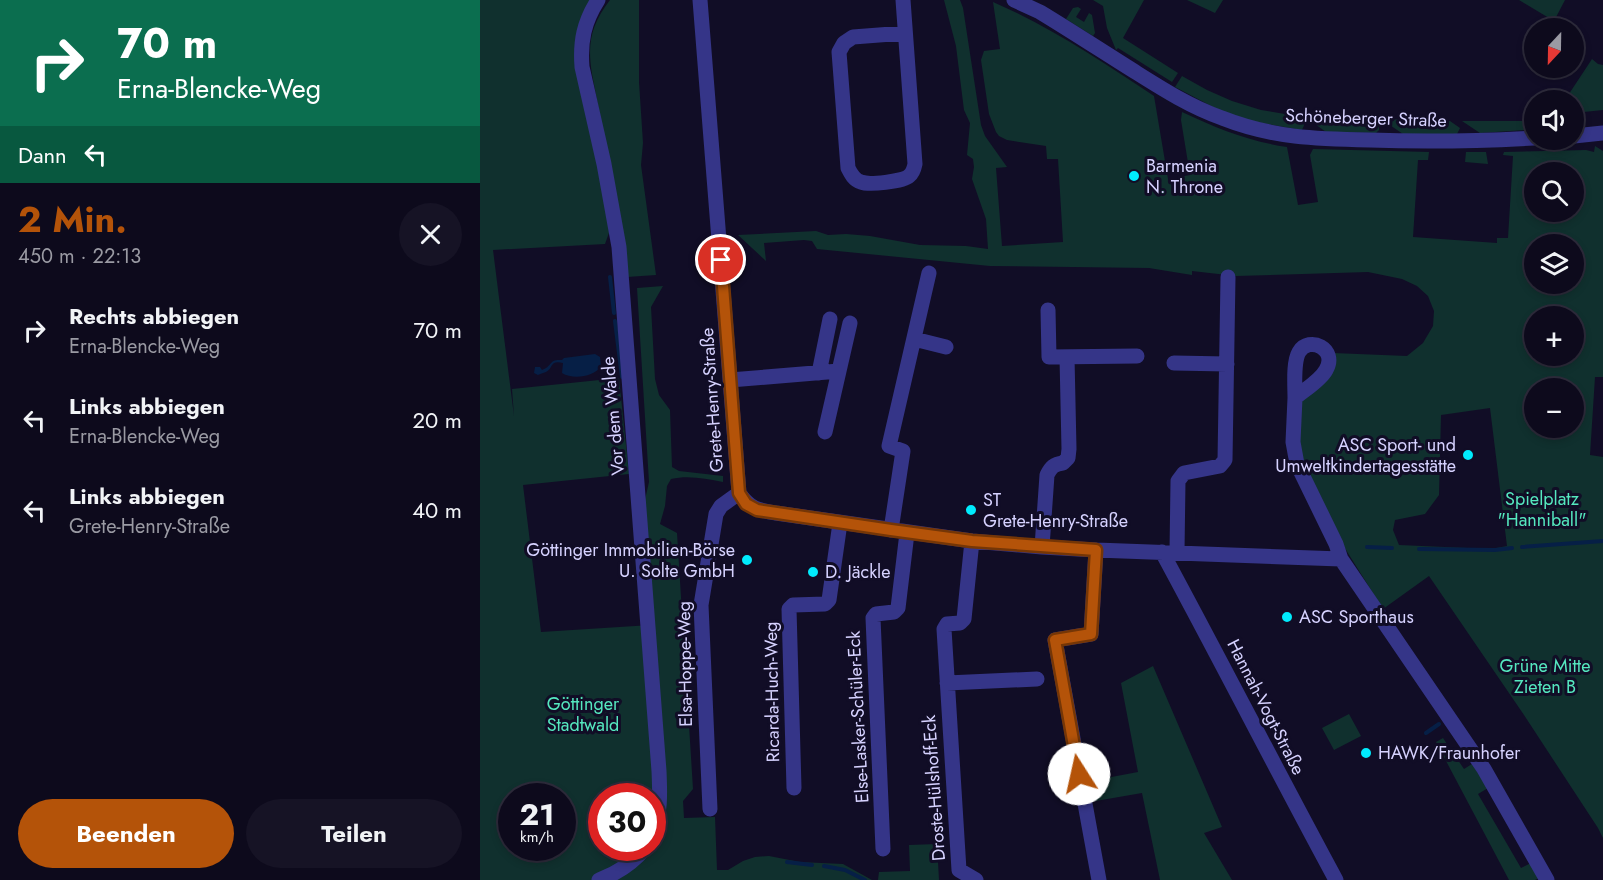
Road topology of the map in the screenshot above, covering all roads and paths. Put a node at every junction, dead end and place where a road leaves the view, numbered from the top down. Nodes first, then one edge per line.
1 (598, 0) edge
2 (700, 0) edge
3 (903, 0) edge
4 (1014, 0) edge
5 (905, 33) junction
6 (1603, 134) edge
7 (1584, 135) edge
8 (1524, 139) edge
9 (929, 273) dead end
10 (1228, 277) dead end
11 (1048, 310) dead end
12 (830, 319) dead end
13 (850, 323) dead end
14 (914, 339) junction
15 (946, 347) dead end
16 (1137, 356) dead end
17 (1067, 357) junction
18 (1174, 363) dead end
19 (1227, 364) junction
20 (839, 371) junction
21 (819, 373) junction
22 (730, 380) junction
23 (1295, 398) dead end
24 (825, 432) dead end
25 (739, 493) junction
26 (840, 523) junction
27 (891, 530) junction
28 (907, 532) junction
29 (972, 541) junction
30 (1042, 547) junction
31 (1096, 550) junction
32 (1169, 552) junction
33 (1341, 559) junction
34 (1037, 679) dead end
35 (947, 683) junction
36 (659, 783) edge
37 (794, 788) dead end
38 (710, 809) dead end
39 (883, 849) dead end
40 (632, 861) edge
41 (599, 880) edge
42 (976, 880) edge
43 (1099, 880) edge
44 (1336, 880) edge
45 (1547, 880) edge

1 - 36 street, Vor dem Walde
2 - 22 street, Grete-Henry-Straße
3 - 5 street
4 - 8 street, Schöneberger Straße
5 - 5 street
6 - 7 street
9 - 14 street
10 - 19 street
11 - 17 street
12 - 21 street
13 - 20 street
14 - 15 street
14 - 27 street
16 - 17 street
17 - 30 street
18 - 19 street
19 - 32 street
20 - 21 street
20 - 24 street
21 - 22 street
22 - 25 street, Grete-Henry-Straße
23 - 33 street
25 - 26 street, Grete-Henry-Straße
25 - 38 street, Elsa-Hoppe-Weg
26 - 27 street, Grete-Henry-Straße
26 - 37 street, Ricarda-Huch-Weg
27 - 28 street, Grete-Henry-Straße
28 - 29 street, Grete-Henry-Straße
28 - 39 street, Else-Lasker-Schüler-Eck
29 - 30 street, Grete-Henry-Straße
29 - 35 street, Droste-Hülshoff-Eck
30 - 31 street, Grete-Henry-Straße
31 - 32 street, Grete-Henry-Straße
31 - 43 street
32 - 33 street, Grete-Henry-Straße
32 - 44 street, Hannah-Vogt-Straße
33 - 45 street
34 - 35 street
35 - 42 street, Droste-Hülshoff-Eck
40 - 41 street

